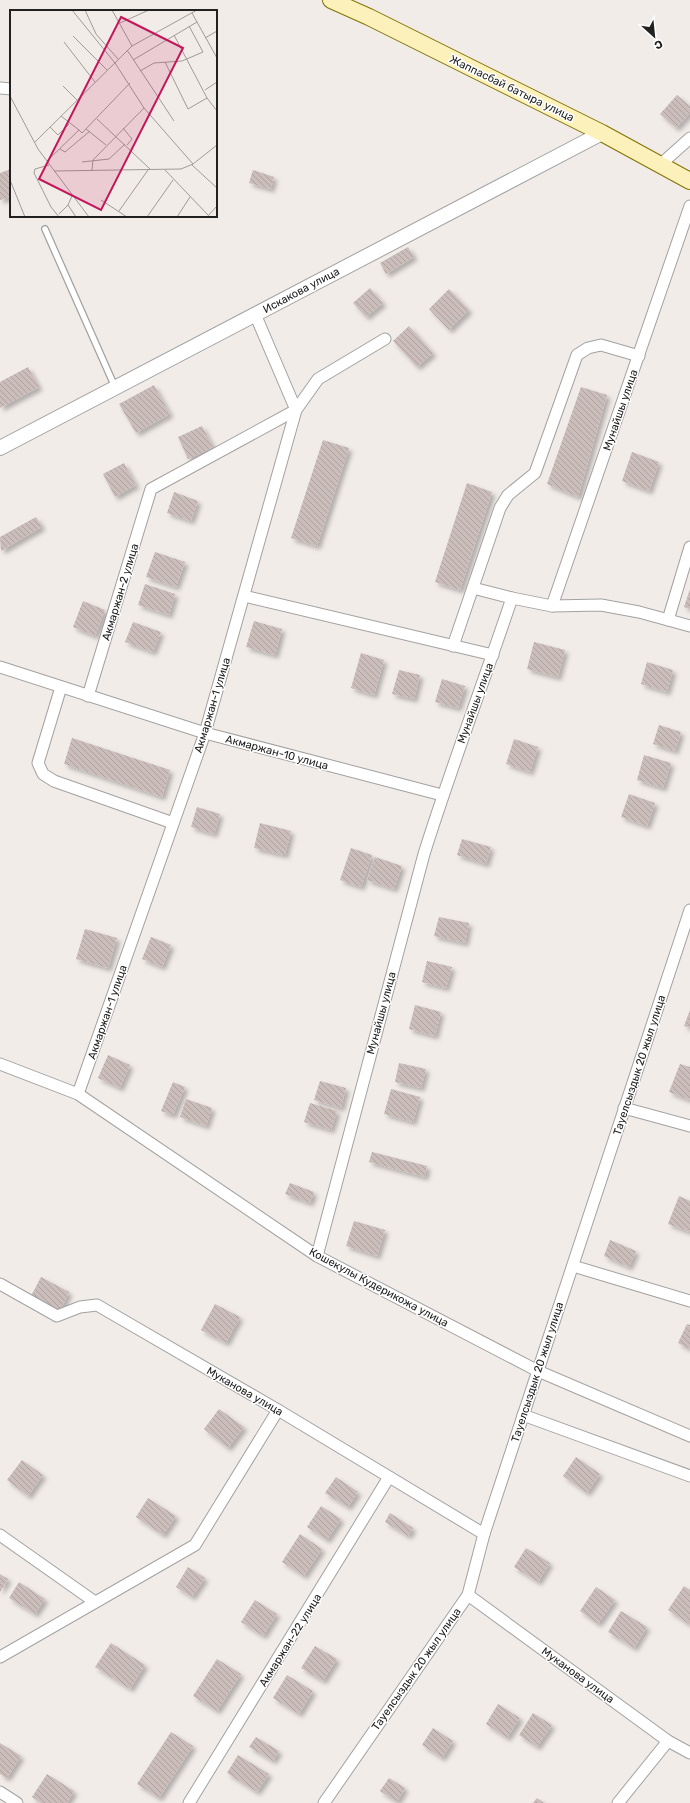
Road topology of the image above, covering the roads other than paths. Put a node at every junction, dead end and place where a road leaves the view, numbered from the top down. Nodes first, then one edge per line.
1 (331, 0) edge
2 (0, 88) edge
3 (10, 89) edge
4 (602, 133) junction
5 (690, 138) edge
6 (660, 165) junction
7 (690, 181) edge
8 (690, 206) edge
9 (45, 229) dead end
10 (255, 314) junction
11 (385, 339) dead end
12 (638, 356) junction
13 (116, 387) junction
14 (296, 410) junction
15 (0, 448) edge
16 (690, 547) edge
17 (473, 588) junction
18 (244, 596) junction
19 (512, 598) junction
20 (552, 606) junction
21 (668, 620) junction
22 (690, 626) edge
23 (453, 646) junction
24 (493, 655) junction
25 (0, 667) edge
26 (61, 687) junction
27 (88, 696) junction
28 (205, 733) junction
29 (442, 795) junction
30 (173, 823) junction
31 (690, 910) edge
32 (0, 1064) edge
33 (78, 1094) junction
34 (624, 1108) junction
35 (690, 1126) edge
36 (317, 1256) junction
37 (573, 1266) junction
38 (0, 1284) edge
39 (690, 1301) edge
40 (538, 1371) junction
41 (278, 1410) junction
42 (523, 1415) junction
43 (690, 1436) edge
44 (690, 1476) edge
45 (389, 1477) junction
46 (484, 1534) junction
47 (0, 1535) edge
48 (468, 1595) junction
49 (95, 1602) junction
50 (0, 1657) edge
51 (668, 1741) junction
52 (690, 1753) edge
53 (0, 1792) edge
54 (17, 1803) edge
55 (189, 1803) edge
56 (324, 1803) edge
57 (618, 1803) edge

1 - 4 main road, Жаппасбай батыра улица
2 - 3 street
4 - 6 main road, Жаппасбай батыра улица
4 - 10 street, Искакова улица
5 - 6 street
6 - 7 main road, Жаппасбай батыра улица
8 - 12 street, Мунайшы улица
9 - 13 lane
10 - 13 street, Искакова улица
10 - 14 street
11 - 14 street
12 - 17 street
12 - 20 street, Мунайшы улица
13 - 15 street, Искакова улица
14 - 18 street, Акмаржан-1 улица
14 - 27 street, Акмаржан-2 улица
16 - 21 street
17 - 19 street
17 - 23 street
18 - 23 street
18 - 28 street, Акмаржан-1 улица
19 - 20 street
19 - 24 street, Мунайшы улица
20 - 21 street
21 - 22 street
23 - 24 street
24 - 29 street, Мунайшы улица
25 - 26 street, Акмаржан-10 улица
26 - 27 street, Акмаржан-10 улица
26 - 30 street
27 - 28 street, Акмаржан-10 улица
28 - 29 street, Акмаржан-10 улица
28 - 30 street, Акмаржан-1 улица
29 - 36 street, Мунайшы улица
30 - 33 street, Акмаржан-1 улица
31 - 34 street, Тауелсыздык 20 жыл улица
32 - 33 street, Кошекулы Кудерикожа улица
33 - 36 street, Кошекулы Кудерикожа улица
34 - 35 street
34 - 37 street, Тауелсыздык 20 жыл улица
36 - 40 street, Кошекулы Кудерикожа улица
37 - 39 street
37 - 40 street, Тауелсыздык 20 жыл улица
38 - 41 street, Муканова улица
40 - 42 street, Тауелсыздык 20 жыл улица
40 - 43 street, Кошекулы Кудерикожа улица
41 - 45 street, Муканова улица
41 - 49 street
42 - 44 street
42 - 46 street, Тауелсыздык 20 жыл улица
45 - 46 street, Муканова улица
45 - 55 street, Акмаржан-22 улица
46 - 48 street, Тауелсыздык 20 жыл улица
47 - 49 street
48 - 51 street, Муканова улица
48 - 56 street, Тауелсыздык 20 жыл улица
49 - 50 street
51 - 52 street, Муканова улица
51 - 57 street
53 - 54 street

